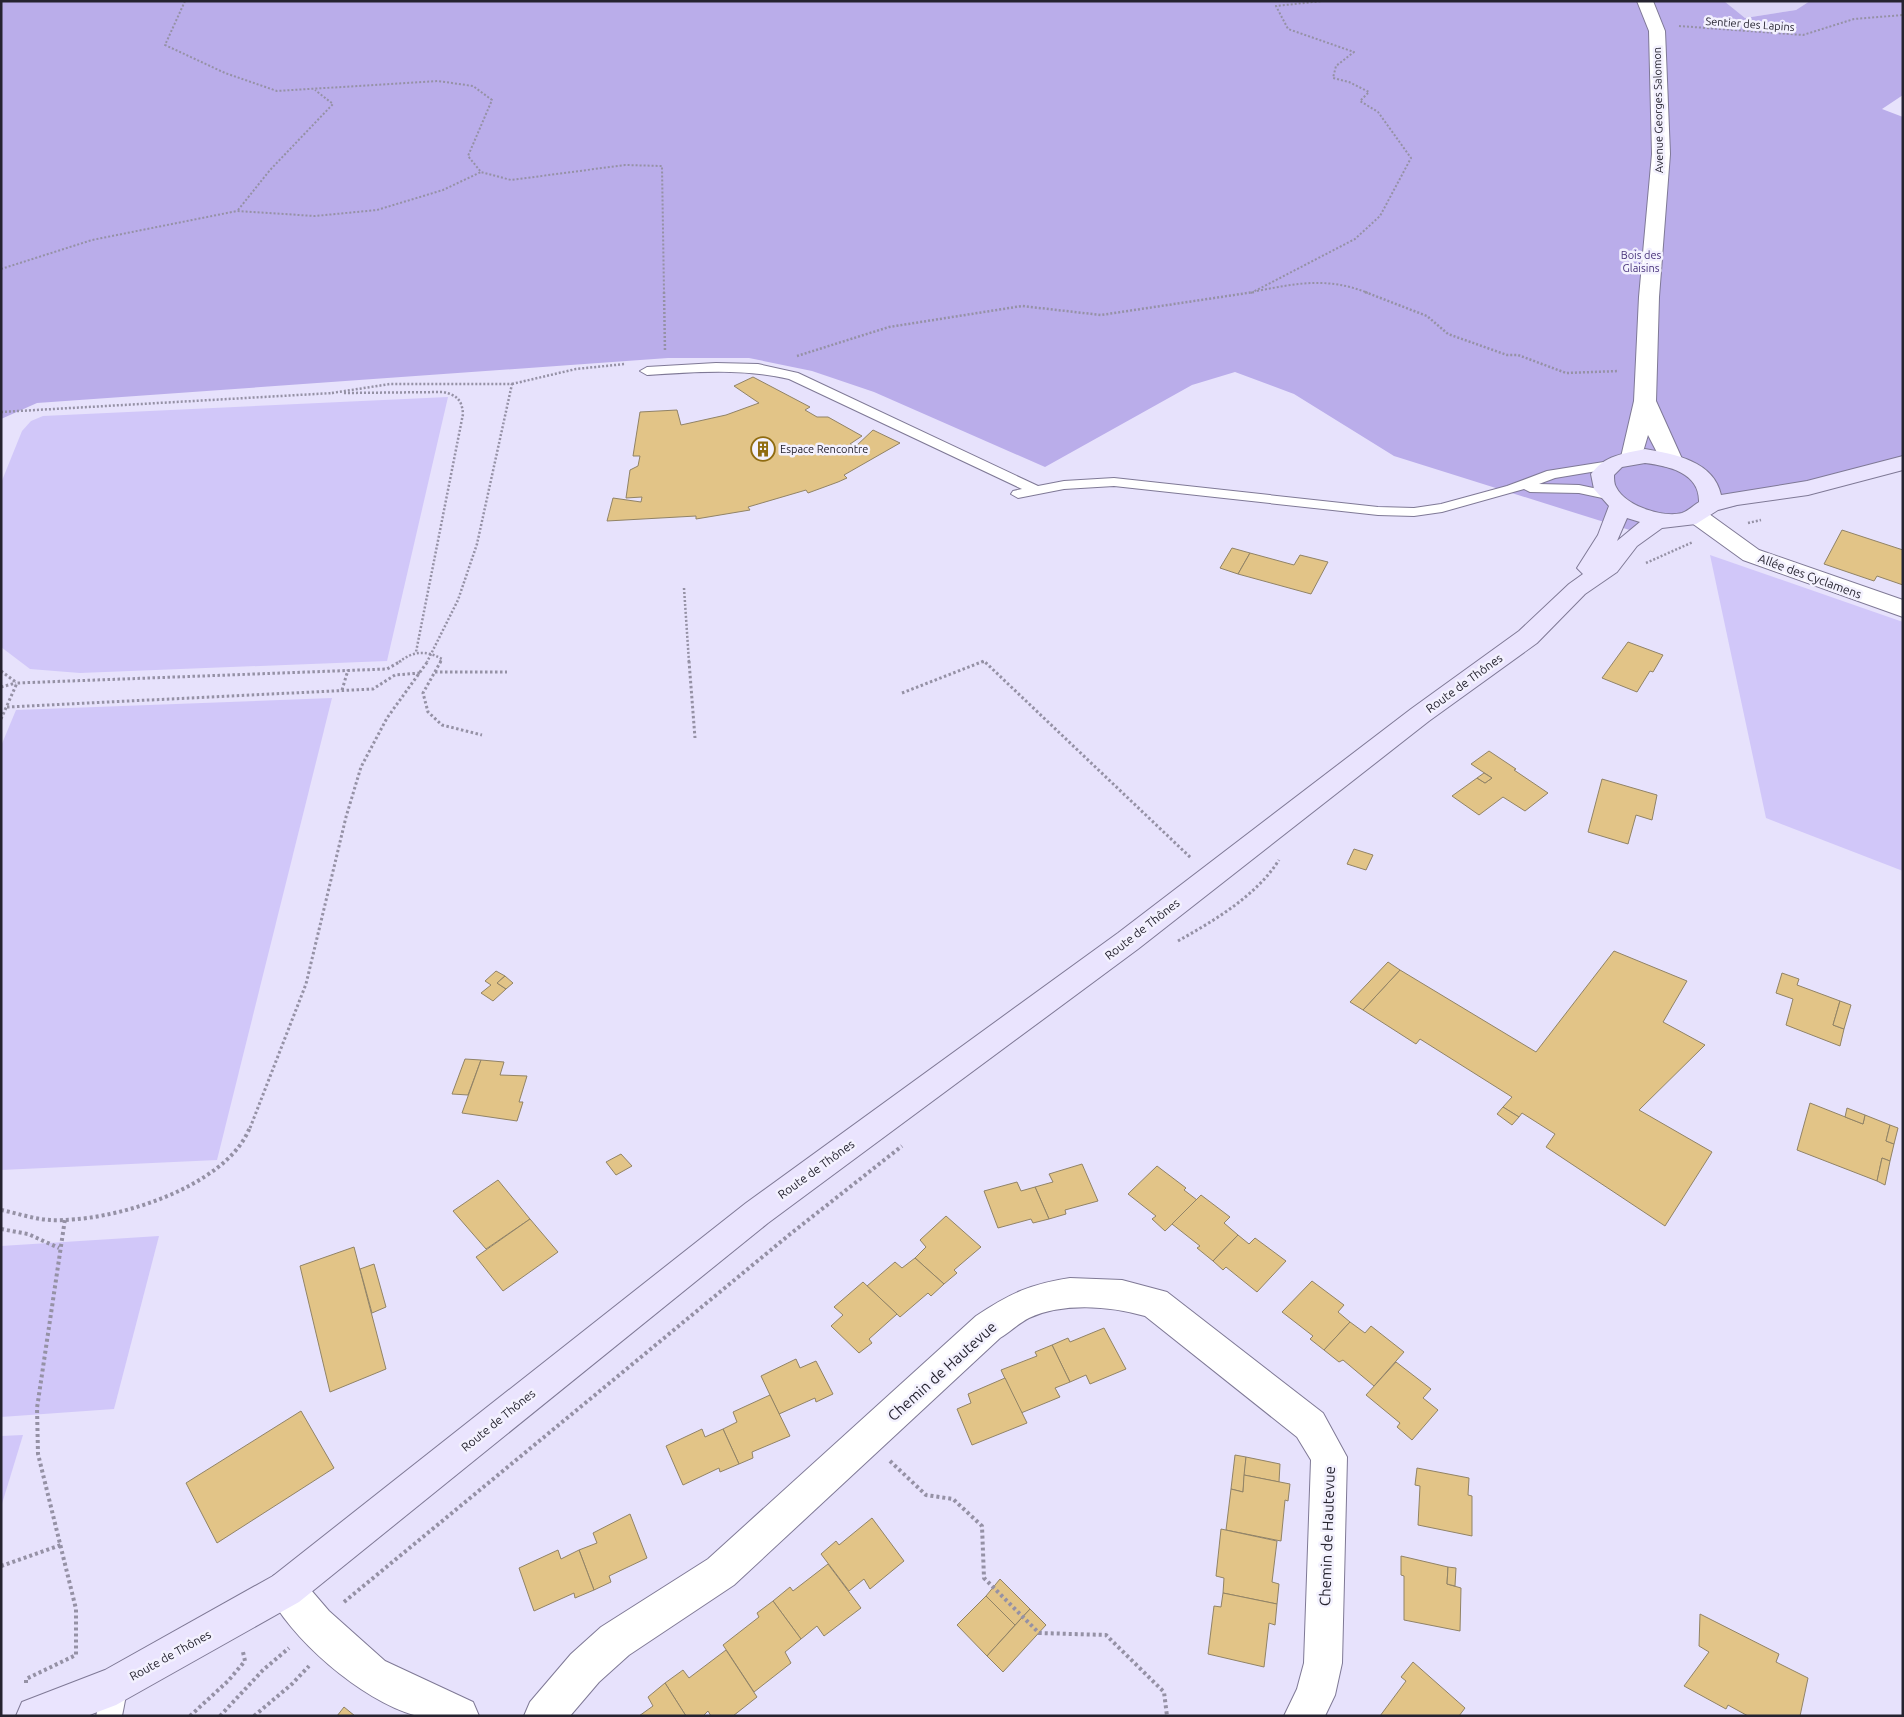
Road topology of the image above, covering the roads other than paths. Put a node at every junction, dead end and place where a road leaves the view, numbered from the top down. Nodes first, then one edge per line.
1 (1645, 1) edge
2 (647, 371) dead end
3 (1646, 401) junction
4 (1632, 457) junction
5 (1672, 461) junction
6 (1903, 463) edge
7 (1610, 465) junction
8 (1698, 474) junction
9 (1853, 475) junction
10 (1512, 489) junction
11 (1036, 490) junction
12 (1018, 494) dead end
13 (1613, 501) junction
14 (1704, 511) junction
15 (1658, 520) junction
16 (1577, 589) junction
17 (1903, 609) edge
18 (286, 1589) junction
19 (113, 1700) edge
20 (31, 1702) edge
21 (459, 1716) edge
22 (544, 1716) edge
23 (1304, 1716) edge

1 - 3 street, Avenue Georges Salomon
2 - 11 lane
3 - 4 street, Avenue Georges Salomon
3 - 5 street, Avenue Georges Salomon
4 - 5 main road
4 - 7 main road
5 - 8 main road
6 - 9 main road
7 - 10 lane
7 - 13 main road
8 - 9 main road
8 - 14 main road
9 - 14 main road
10 - 11 lane
10 - 13 lane
11 - 12 lane
13 - 15 main road
13 - 16 main road, Route de Thônes
14 - 15 main road
14 - 17 street, Allée des Cyclamens
15 - 16 main road, Route de Thônes
16 - 18 main road, Route de Thônes
18 - 19 main road, Route de Thônes
18 - 21 street
19 - 20 main road, Route de Thônes
22 - 23 street, Chemin de Hautevue

